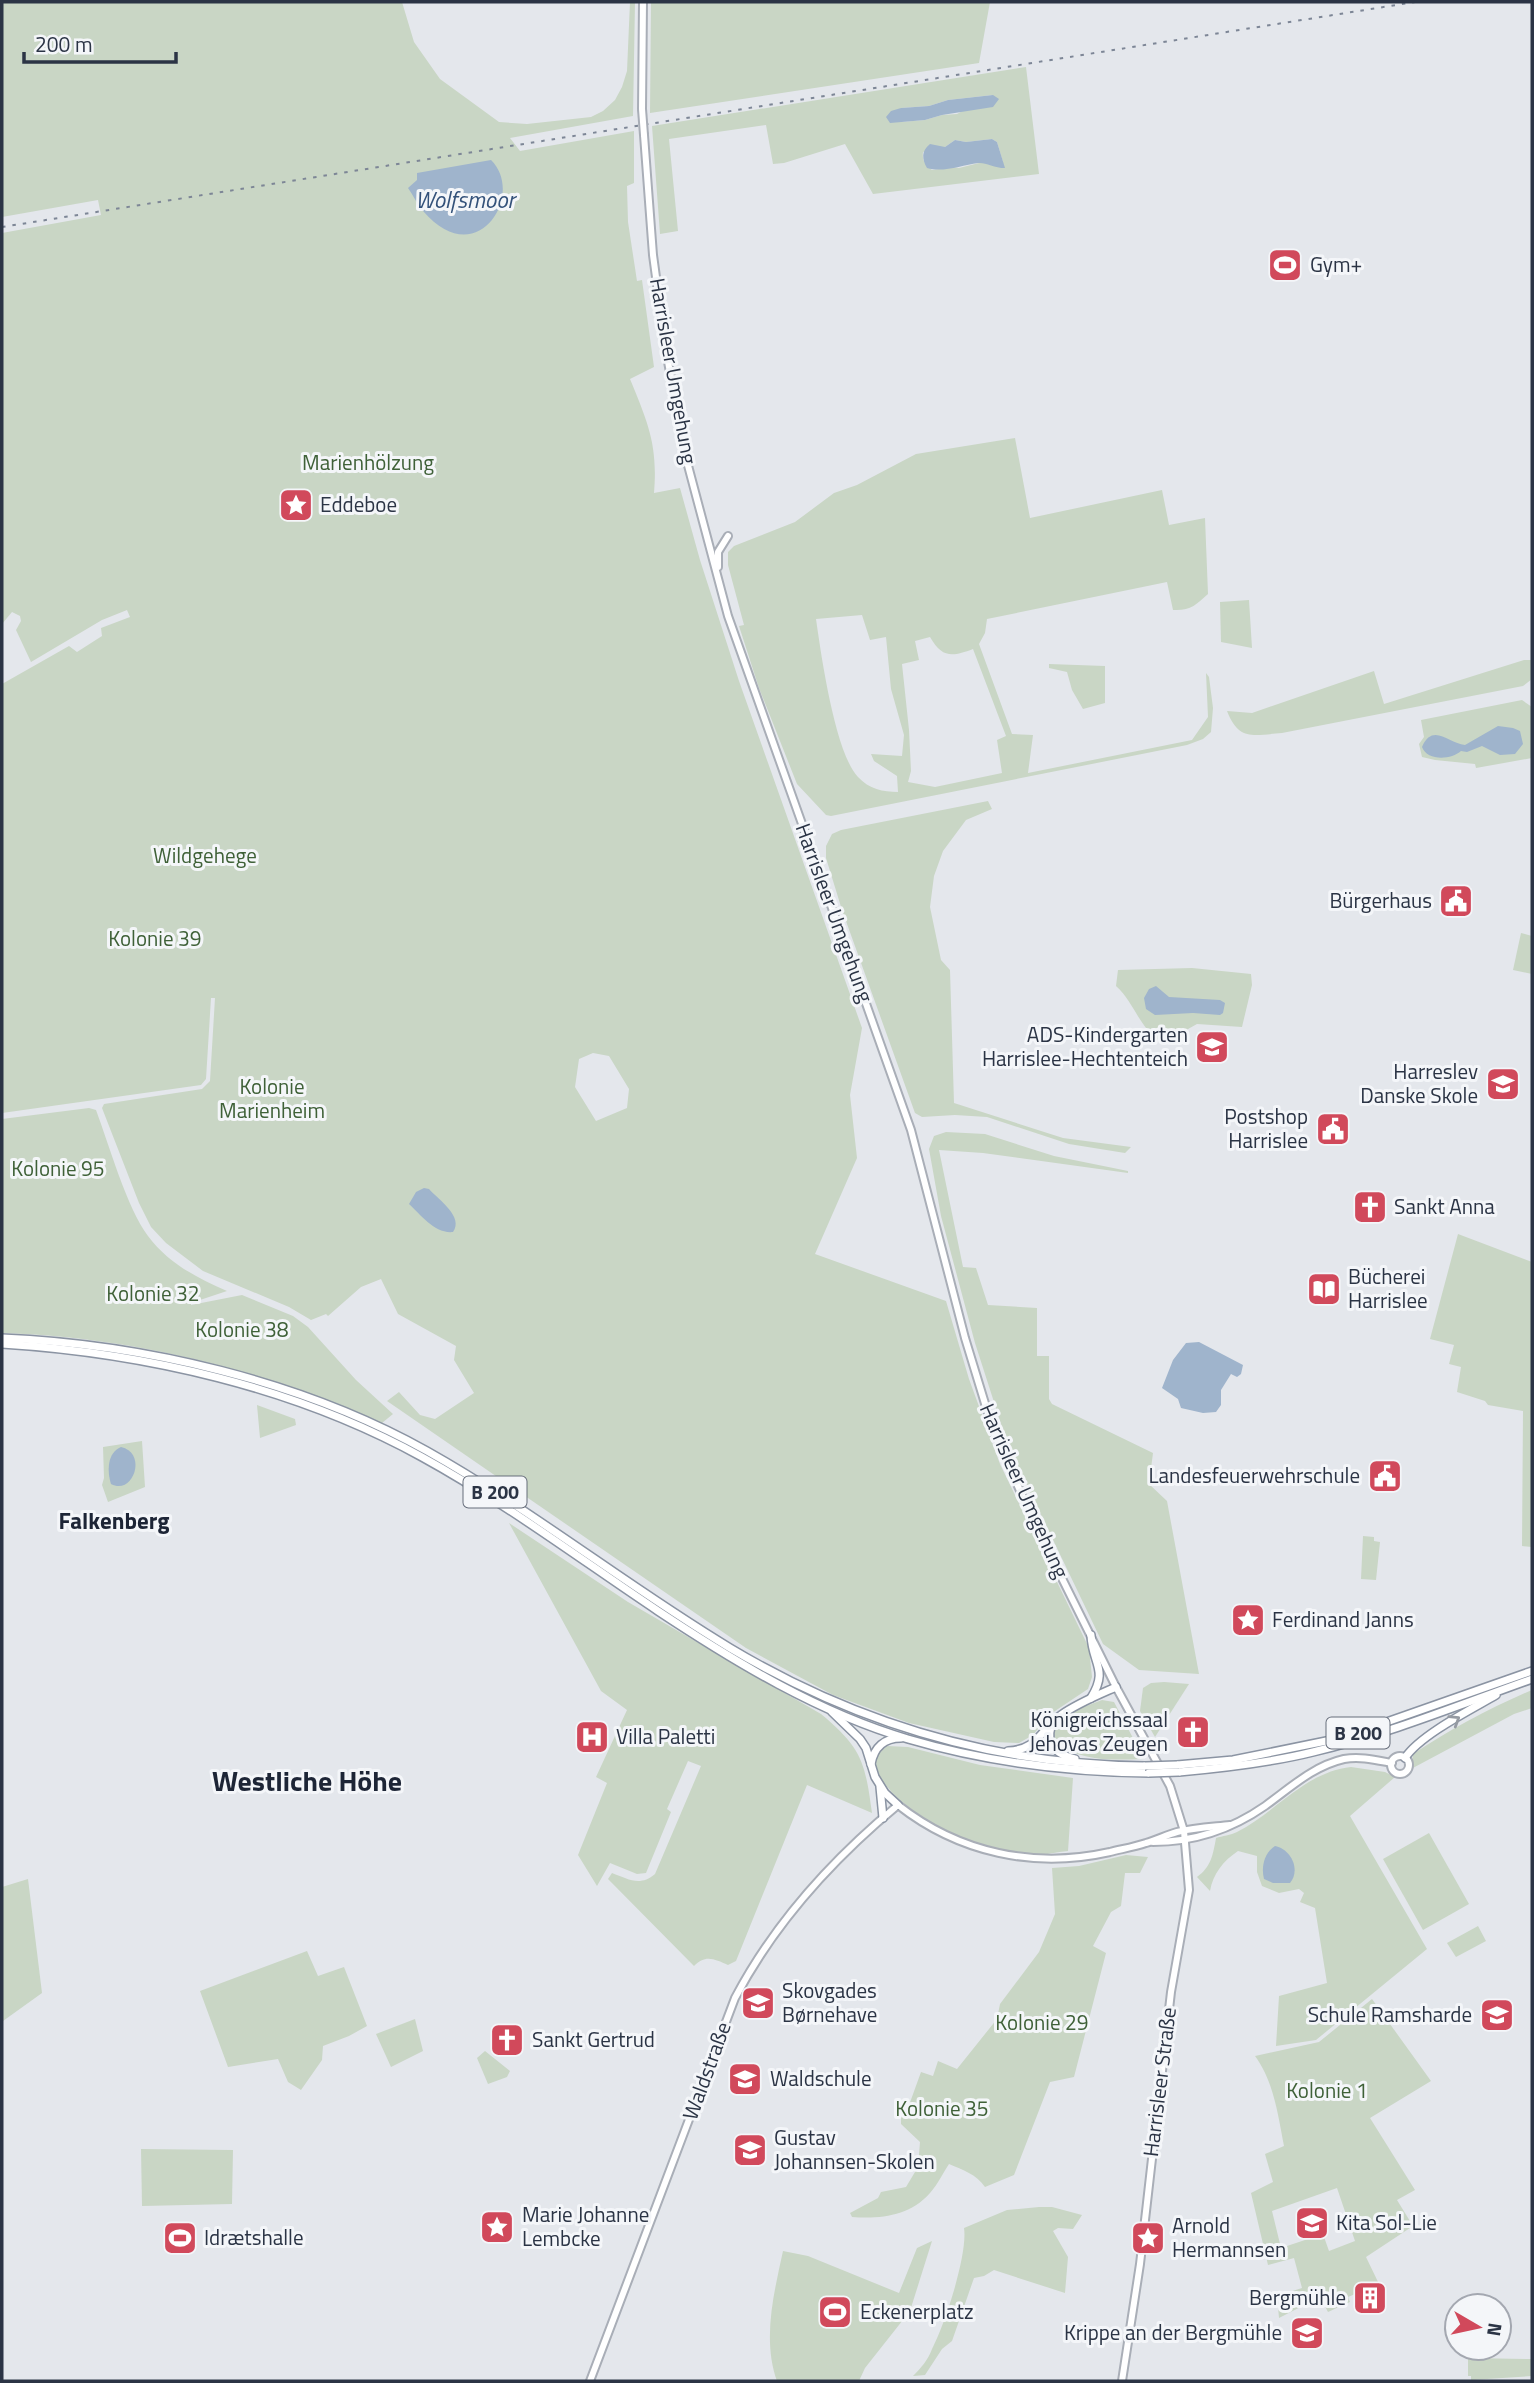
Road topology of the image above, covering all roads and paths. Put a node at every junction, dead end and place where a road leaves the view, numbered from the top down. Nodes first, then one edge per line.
1 (643, 2) edge
2 (728, 536) dead end
3 (717, 573) junction
4 (2, 1338) edge
5 (2, 1344) edge
6 (1091, 1635) junction
7 (1532, 1671) edge
8 (1532, 1679) edge
9 (1116, 1687) junction
10 (1508, 1688) junction
11 (1091, 1698) junction
12 (826, 1707) junction
13 (1052, 1723) junction
14 (907, 1739) junction
15 (990, 1751) junction
16 (1405, 1758) junction
17 (1392, 1762) junction
18 (1098, 1764) junction
19 (871, 1768) junction
20 (1147, 1769) junction
21 (1178, 1769) junction
22 (1170, 1786) joint
23 (880, 1787) junction
24 (898, 1805) junction
25 (883, 1818) junction
26 (1230, 1825) junction
27 (1184, 1830) junction
28 (1186, 1841) junction
29 (1148, 1843) junction
30 (590, 2381) edge
31 (1122, 2381) edge

1 - 3 main road, Harrisleer Umgehung, bridge
2 - 3 main road
3 - 6 main road, Harrisleer Umgehung
4 - 15 highway, B 200
5 - 12 highway, B 200
6 - 9 main road, Harrisleer Umgehung
6 - 11 highway
7 - 21 highway, B 200
8 - 10 highway, B 200
9 - 11 highway
9 - 22 main road, Harrisleer Umgehung
16 -> 10 highway
10 - 21 highway, B 200
11 - 13 highway
12 - 14 highway, B 200
12 - 19 highway
13 - 15 highway
13 - 18 highway
14 - 19 highway
14 - 20 highway, B 200
15 - 18 highway, B 200
16 - 17 main road
16 - 17 main road
17 - 26 main road
18 - 20 highway, B 200
19 - 23 highway
20 - 21 highway, B 200, bridge
22 - 27 main road, Harrisleer Straße
23 - 24 highway
23 - 25 highway
24 - 25 main road, Waldstraße
24 - 29 main road
25 - 30 main road, Waldstraße
26 - 27 main road
26 - 28 main road
27 - 28 main road, Harrisleer Straße
27 - 29 main road
28 - 29 main road
28 - 31 main road, Harrisleer Straße

